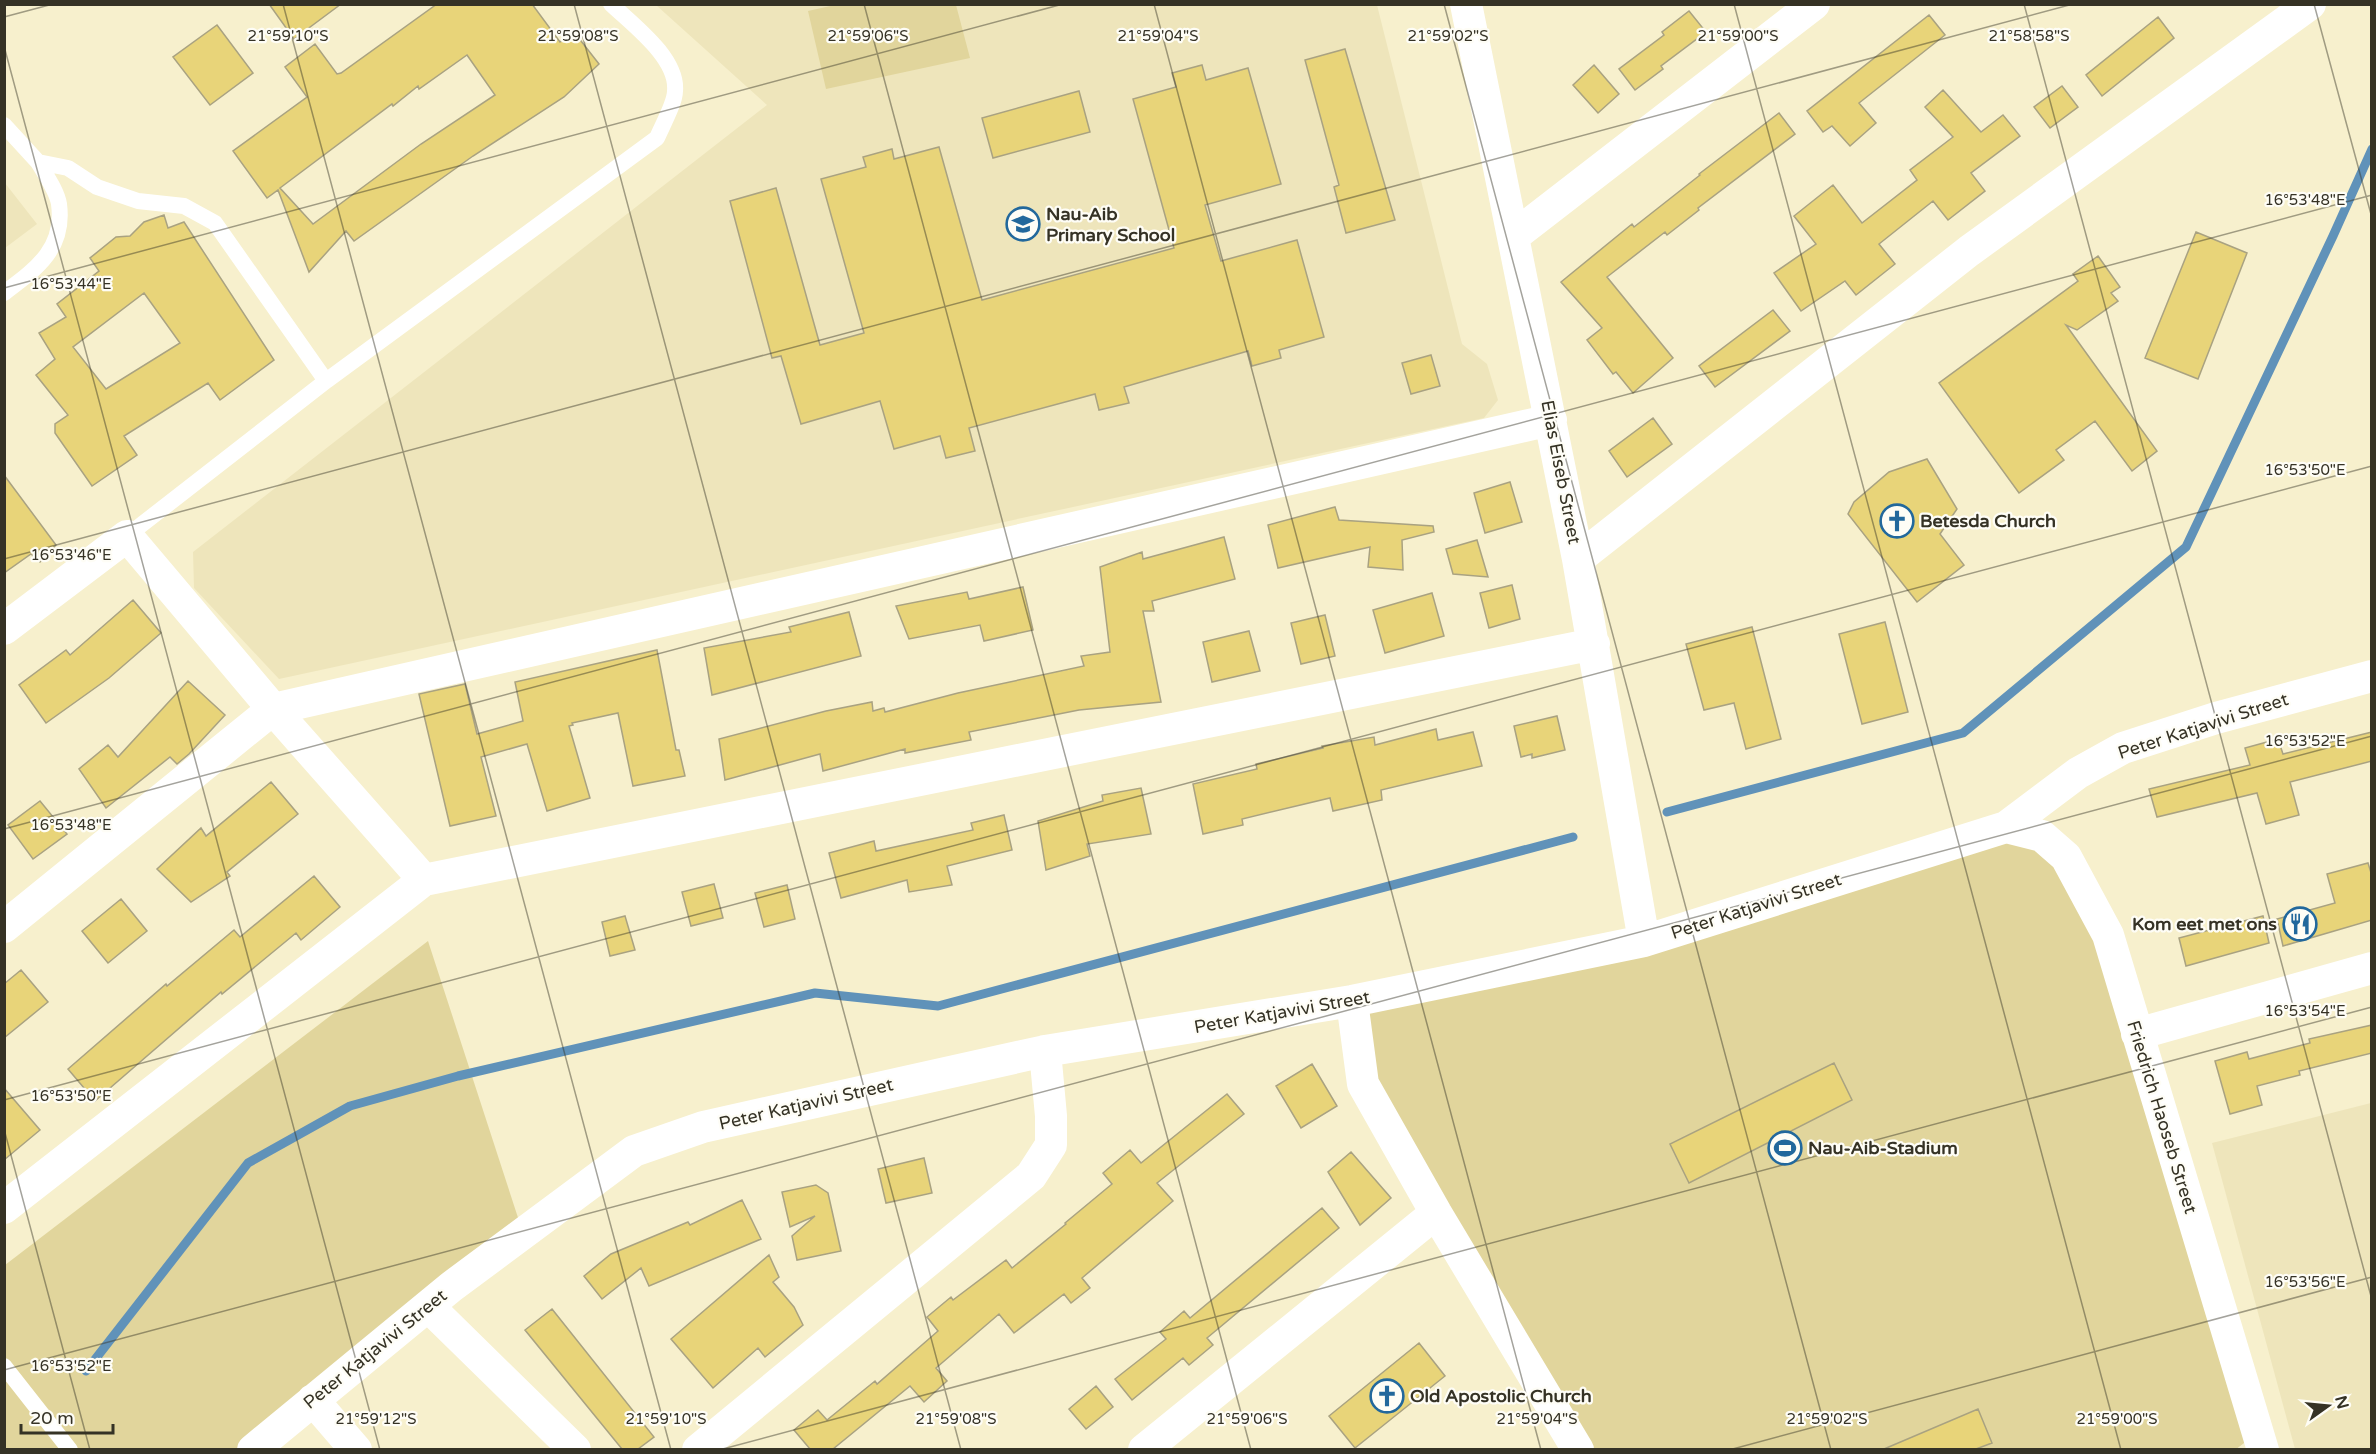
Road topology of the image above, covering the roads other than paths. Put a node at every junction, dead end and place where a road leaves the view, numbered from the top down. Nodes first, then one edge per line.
1 (611, 4) edge
2 (1466, 4) edge
3 (1814, 4) edge
4 (2310, 4) edge
5 (4, 125) edge
6 (39, 162) junction
7 (1514, 236) junction
8 (4, 292) edge
9 (326, 381) junction
10 (1551, 420) junction
11 (127, 536) junction
12 (1578, 559) junction
13 (4, 629) edge
14 (1594, 644) junction
15 (2372, 676) edge
16 (273, 709) junction
17 (2006, 826) junction
18 (424, 880) junction
19 (4, 927) edge
20 (1644, 941) junction
21 (2372, 968) edge
22 (1352, 1001) junction
23 (2137, 1035) junction
24 (1045, 1051) junction
25 (4, 1208) edge
26 (1436, 1213) junction
27 (428, 1306) junction
28 (4, 1366) edge
29 (313, 1400) junction
30 (70, 1449) edge
31 (253, 1449) edge
32 (356, 1449) edge
33 (575, 1449) edge
34 (698, 1449) edge
35 (1144, 1449) edge
36 (1578, 1449) edge
37 (2263, 1449) edge

1 - 9 lane
2 - 7 street, Elias Eiseb Street
3 - 7 street
4 - 12 street
5 - 6 lane
6 - 8 lane
6 - 9 lane
7 - 10 street, Elias Eiseb Street
9 - 11 lane
10 - 12 street, Elias Eiseb Street
10 - 16 street
11 - 13 street
11 - 16 street
12 - 14 street, Elias Eiseb Street
14 - 18 street
14 - 20 street, Elias Eiseb Street
15 - 17 street, Peter Katjavivi Street
16 - 18 street
16 - 19 street
17 - 20 street, Peter Katjavivi Street
17 - 23 street, Friedrich Haoseb Street
18 - 25 street
20 - 22 street, Peter Katjavivi Street
21 - 23 street
22 - 24 street, Peter Katjavivi Street
22 - 26 street
23 - 37 street, Friedrich Haoseb Street
24 - 27 street, Peter Katjavivi Street
24 - 34 street
26 - 35 street
26 - 36 street
27 - 29 street, Peter Katjavivi Street
27 - 33 street
28 - 30 lane
29 - 31 street, Peter Katjavivi Street
29 - 32 street

